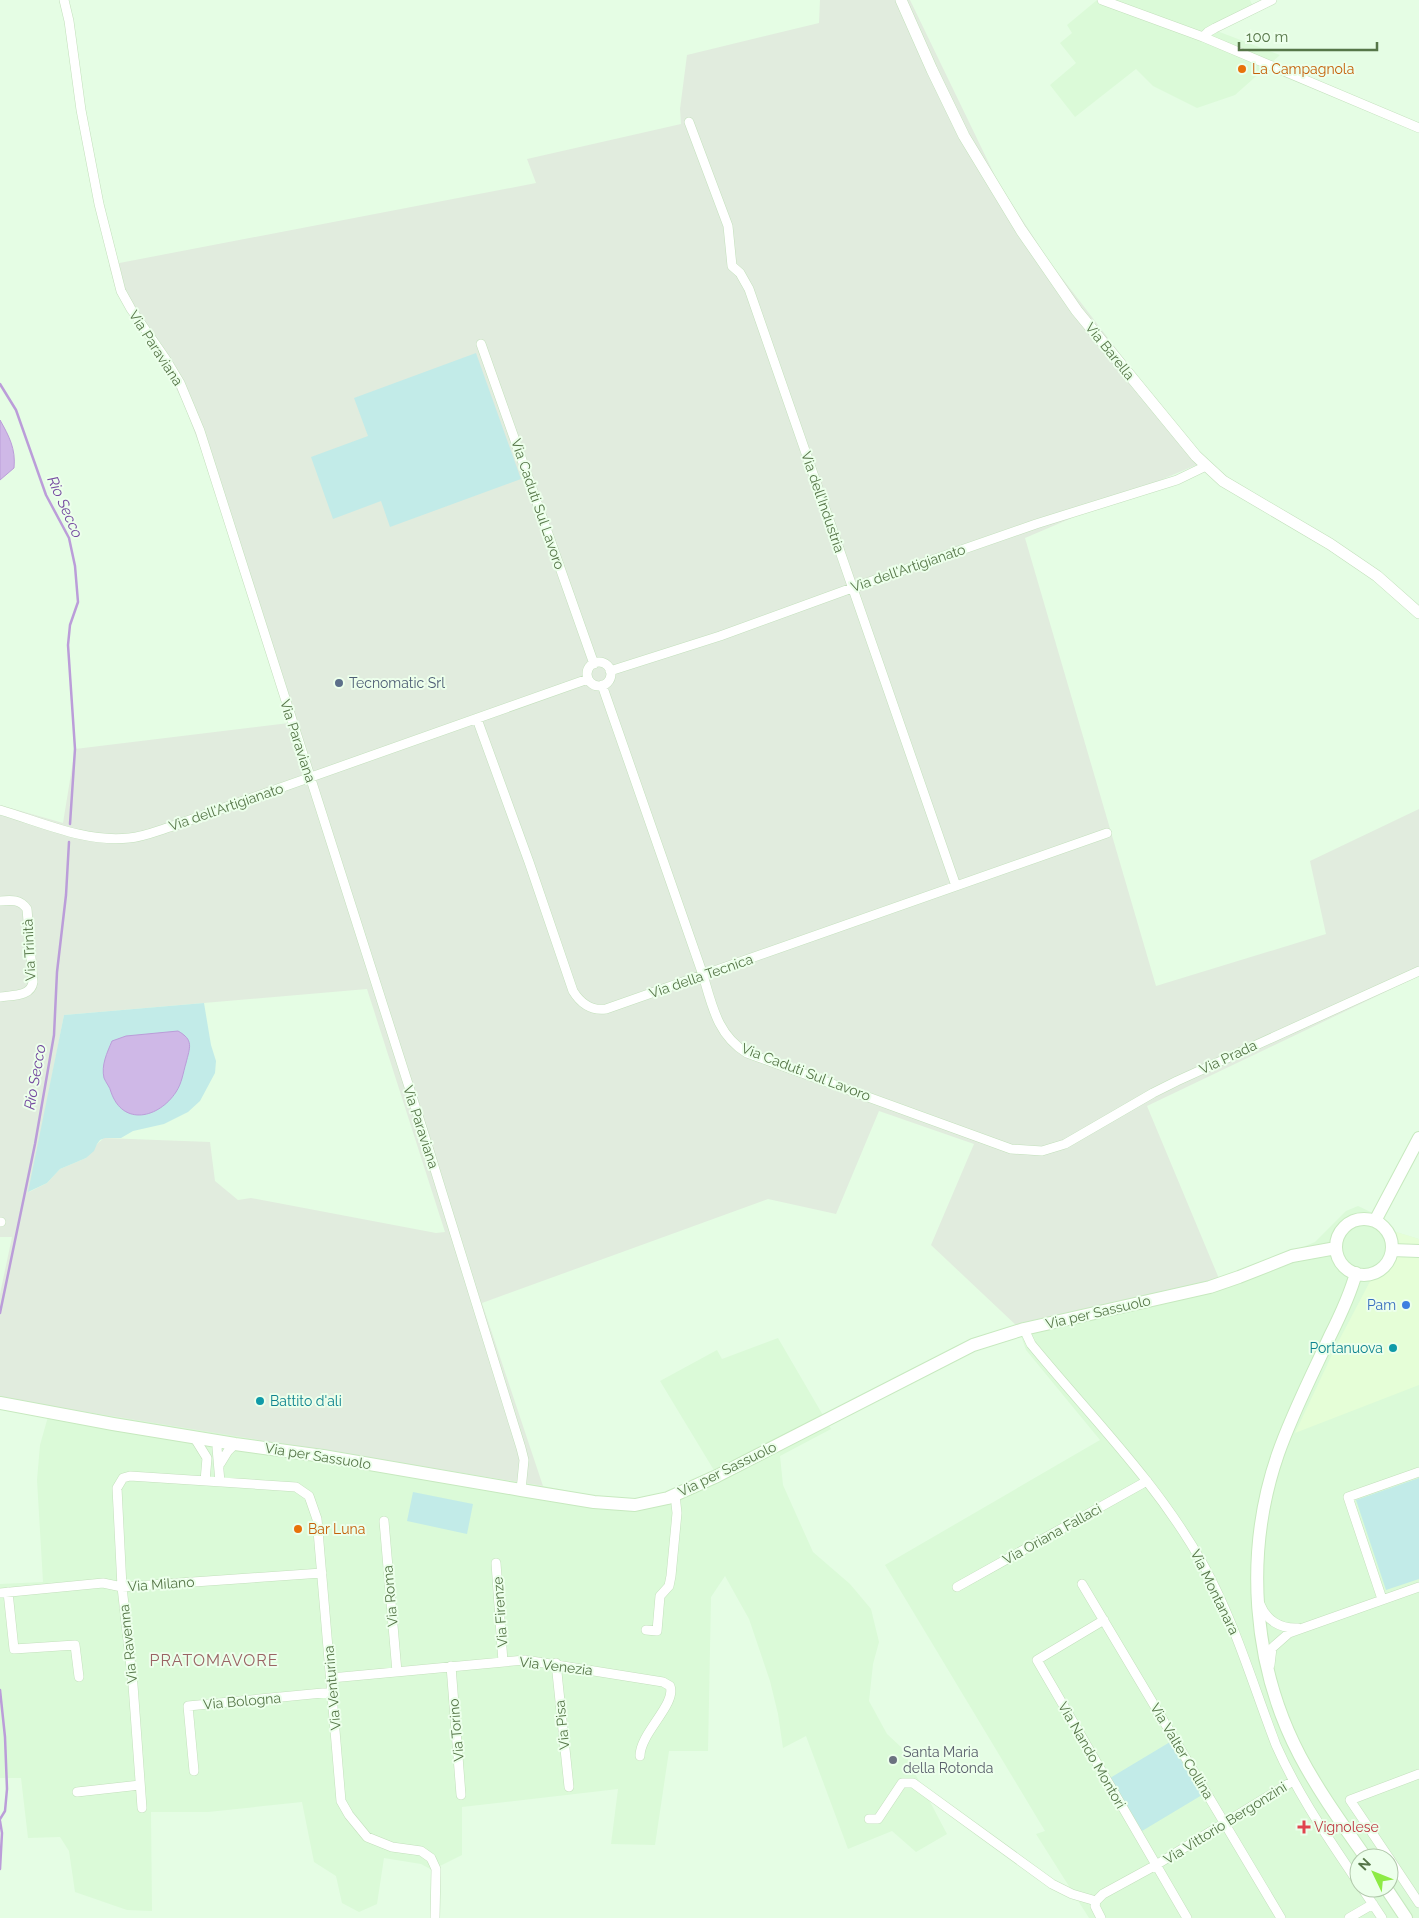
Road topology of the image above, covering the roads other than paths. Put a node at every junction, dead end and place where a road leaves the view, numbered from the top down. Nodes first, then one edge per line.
1 (64, 0) edge
2 (901, 0) edge
3 (1102, 0) edge
4 (1272, 0) edge
5 (1203, 37) junction
6 (689, 122) dead end
7 (1419, 128) edge
8 (481, 344) dead end
9 (1206, 466) junction
10 (852, 588) junction
11 (1419, 613) edge
12 (594, 664) junction
13 (610, 671) junction
14 (588, 679) junction
15 (602, 685) junction
16 (477, 719) junction
17 (310, 778) junction
18 (0, 810) edge
19 (1106, 834) dead end
20 (956, 886) junction
21 (0, 901) edge
22 (1419, 971) edge
23 (703, 975) junction
24 (0, 997) edge
25 (1419, 1138) edge
26 (1042, 1151) joint
27 (1375, 1221) junction
28 (1336, 1248) junction
29 (1392, 1250) junction
30 (1419, 1251) edge
31 (1356, 1273) junction
32 (1024, 1328) junction
33 (0, 1403) edge
34 (194, 1436) junction
35 (216, 1440) junction
36 (235, 1444) junction
37 (207, 1458) junction
38 (220, 1464) junction
39 (1419, 1472) edge
40 (120, 1480) joint
41 (206, 1481) junction
42 (1146, 1481) junction
43 (220, 1482) junction
44 (521, 1490) junction
45 (675, 1495) junction
46 (384, 1521) dead end
47 (496, 1563) dead end
48 (322, 1573) junction
49 (1082, 1584) dead end
50 (122, 1587) junction
51 (957, 1587) dead end
52 (1419, 1587) edge
53 (4, 1593) edge
54 (1257, 1595) junction
55 (1382, 1599) junction
56 (1104, 1620) junction
57 (1301, 1628) junction
58 (646, 1630) dead end
59 (503, 1662) junction
60 (556, 1663) junction
61 (451, 1666) junction
62 (397, 1672) junction
63 (1269, 1674) junction
64 (78, 1677) dead end
65 (331, 1678) junction
66 (333, 1692) junction
67 (640, 1756) dead end
68 (194, 1771) dead end
69 (1419, 1774) edge
70 (1293, 1781) junction
71 (140, 1785) junction
72 (569, 1787) dead end
73 (77, 1792) dead end
74 (461, 1794) dead end
75 (142, 1808) dead end
76 (869, 1819) dead end
77 (1224, 1823) junction
78 (1359, 1848) edge
79 (1382, 1848) edge
80 (1156, 1865) junction
81 (1349, 1869) edge
82 (1399, 1873) edge
83 (1369, 1898) edge
84 (1393, 1898) edge
85 (1096, 1901) junction
86 (1373, 1904) junction
87 (1419, 1904) edge
88 (435, 1918) edge
89 (1101, 1918) edge
90 (1187, 1918) edge
91 (1281, 1918) edge
92 (1349, 1918) edge
93 (1382, 1918) edge
94 (1406, 1918) edge

1 - 17 street, Via Paraviana
2 - 9 street, Via Barella
3 - 5 street
4 - 5 street
5 - 7 street
6 - 10 street, Via dell’Industria
8 - 12 street, Via Caduti Sul Lavoro
9 - 10 street, Via dell'Artigianato
9 - 11 street, Via Barella
10 - 13 street, Via dell'Artigianato
10 - 20 street, Via dell’Industria
12 - 13 street
12 - 14 street
13 - 15 street
14 - 15 street
14 - 16 street, Via dell'Artigianato
15 - 23 street, Via Caduti Sul Lavoro
16 - 17 street, Via dell'Artigianato
16 - 23 street, Via della Tecnica
17 - 18 street, Via dell'Artigianato
17 - 44 street, Via Paraviana
19 - 20 street, Via della Tecnica
20 - 23 street, Via della Tecnica
21 - 24 street, Via Trinità
22 - 26 street, Via Prada
23 - 26 street, Via Caduti Sul Lavoro
25 - 27 main road
27 - 28 main road
27 - 29 main road
28 - 31 main road
28 - 32 main road, Via per Sassuolo
29 - 30 main road
29 - 31 main road
31 - 54 main road
32 - 42 street, Via Montanara
32 - 45 main road, Via per Sassuolo
33 - 34 main road, Via per Sassuolo
34 - 35 main road, Via per Sassuolo
34 - 37 street
35 - 36 main road, Via per Sassuolo
35 - 37 street
35 - 38 street
36 - 38 street
36 - 44 main road, Via per Sassuolo
37 - 41 street
38 - 43 street
39 - 55 street
40 - 41 street, Via Venturina
40 - 50 street, Via Ravenna
41 - 43 street, Via Venturina
42 - 51 street, Via Oriana Fallaci
42 - 70 street, Via Montanara
43 - 48 street, Via Venturina
44 - 45 main road, Via per Sassuolo
45 - 58 street
46 - 62 street, Via Roma
47 - 59 street, Via Firenze
48 - 50 street, Via Milano
48 - 65 street, Via Venturina
49 - 56 street, Via Valter Collina
50 - 53 street, Via Milano
50 - 71 street, Via Ravenna
52 - 55 street
53 - 64 street
54 - 57 street
54 - 63 main road
55 - 57 street
56 - 77 street, Via Valter Collina
56 - 80 street, Via Nando Montori
57 - 63 street
59 - 60 street, Via Venezia
59 - 61 street, Via Venezia
60 - 67 street, Via Venezia
60 - 72 street, Via Pisa
61 - 62 street, Via Venezia
61 - 74 street, Via Torino
62 - 65 street, Via Venezia
63 - 78 main road
65 - 66 street, Via Venturina
66 - 68 street, Via Bologna
66 - 88 street, Via Venturina
69 - 79 street
70 - 77 street, Via Vittorio Bergonzini
70 - 81 street, Via Montanara
71 - 73 street
71 - 75 street, Via Ravenna
76 - 85 street
77 - 80 street, Via Vittorio Bergonzini
77 - 91 street, Via Valter Collina
80 - 85 street, Via Vittorio Bergonzini
80 - 90 street, Via Nando Montori
82 - 87 street
83 - 86 street
84 - 94 main road
85 - 89 street
86 - 92 street
86 - 93 street

